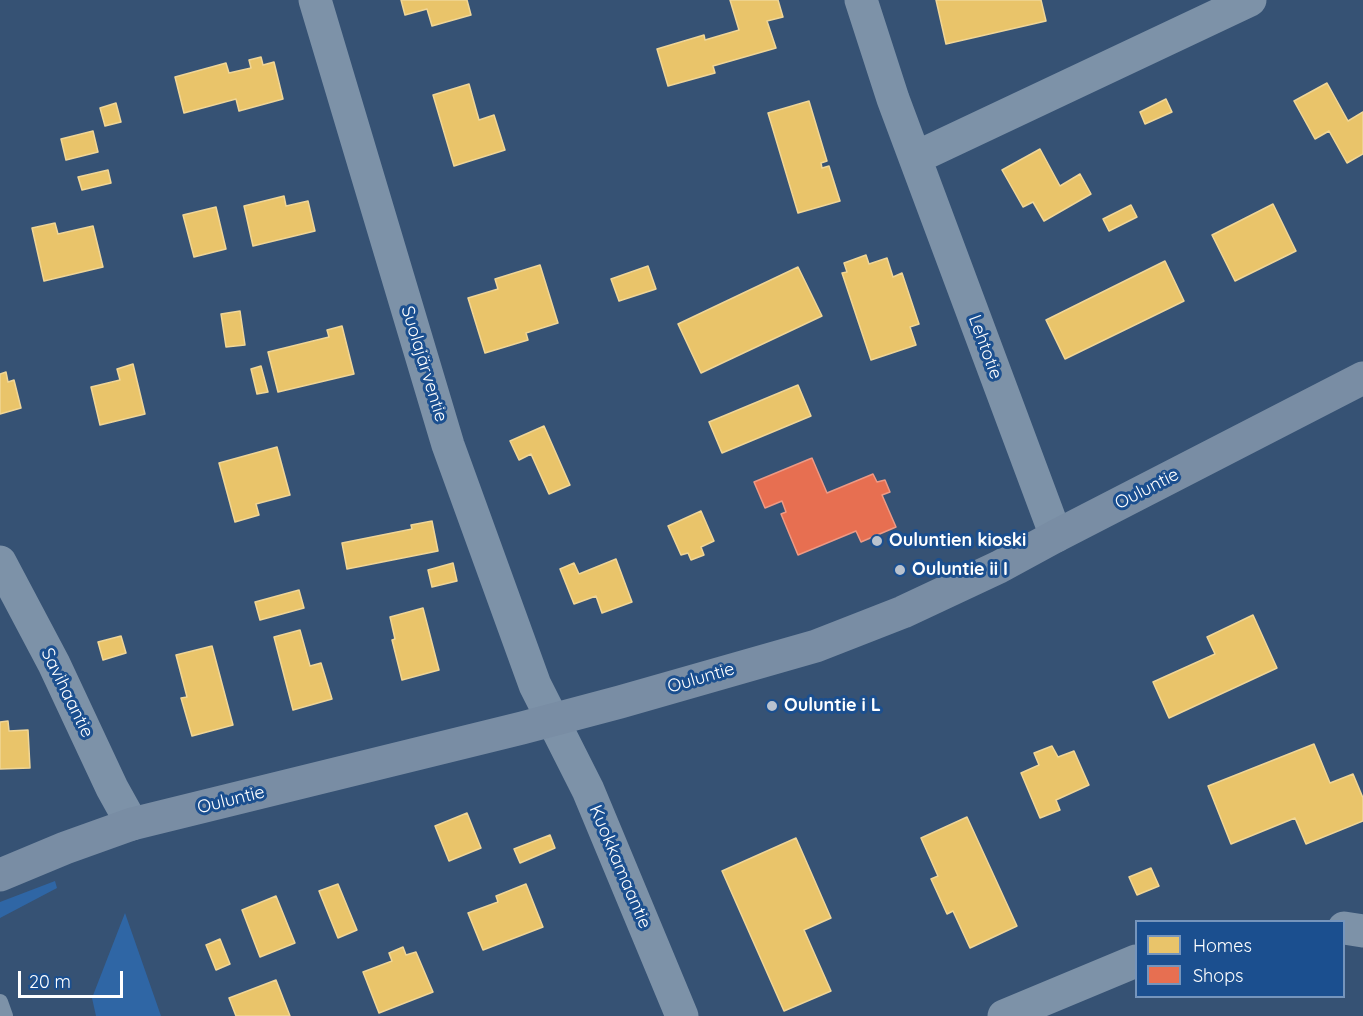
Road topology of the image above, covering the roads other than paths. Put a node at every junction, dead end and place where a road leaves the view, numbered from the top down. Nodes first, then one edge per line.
1 (315, 0) edge
2 (861, 0) edge
3 (1250, 0) edge
4 (915, 158) junction
5 (1363, 378) edge
6 (1056, 536) junction
7 (0, 562) edge
8 (553, 720) junction
9 (132, 824) junction
10 (0, 875) edge
11 (1345, 928) edge
12 (1363, 930) edge
13 (1135, 963) edge
14 (0, 1002) edge
15 (5, 1016) edge
16 (682, 1016) edge
17 (1004, 1016) edge

1 - 8 street, Suolajärventie
2 - 4 street, Lehtotie
3 - 4 street
4 - 6 street, Lehtotie
5 - 6 main road, Ouluntie
6 - 8 main road, Ouluntie
7 - 9 street, Savihaantie
8 - 9 main road, Ouluntie
8 - 16 street, Kuokkamaantie
9 - 10 main road, Ouluntie
11 - 12 street
13 - 17 street
14 - 15 lane

